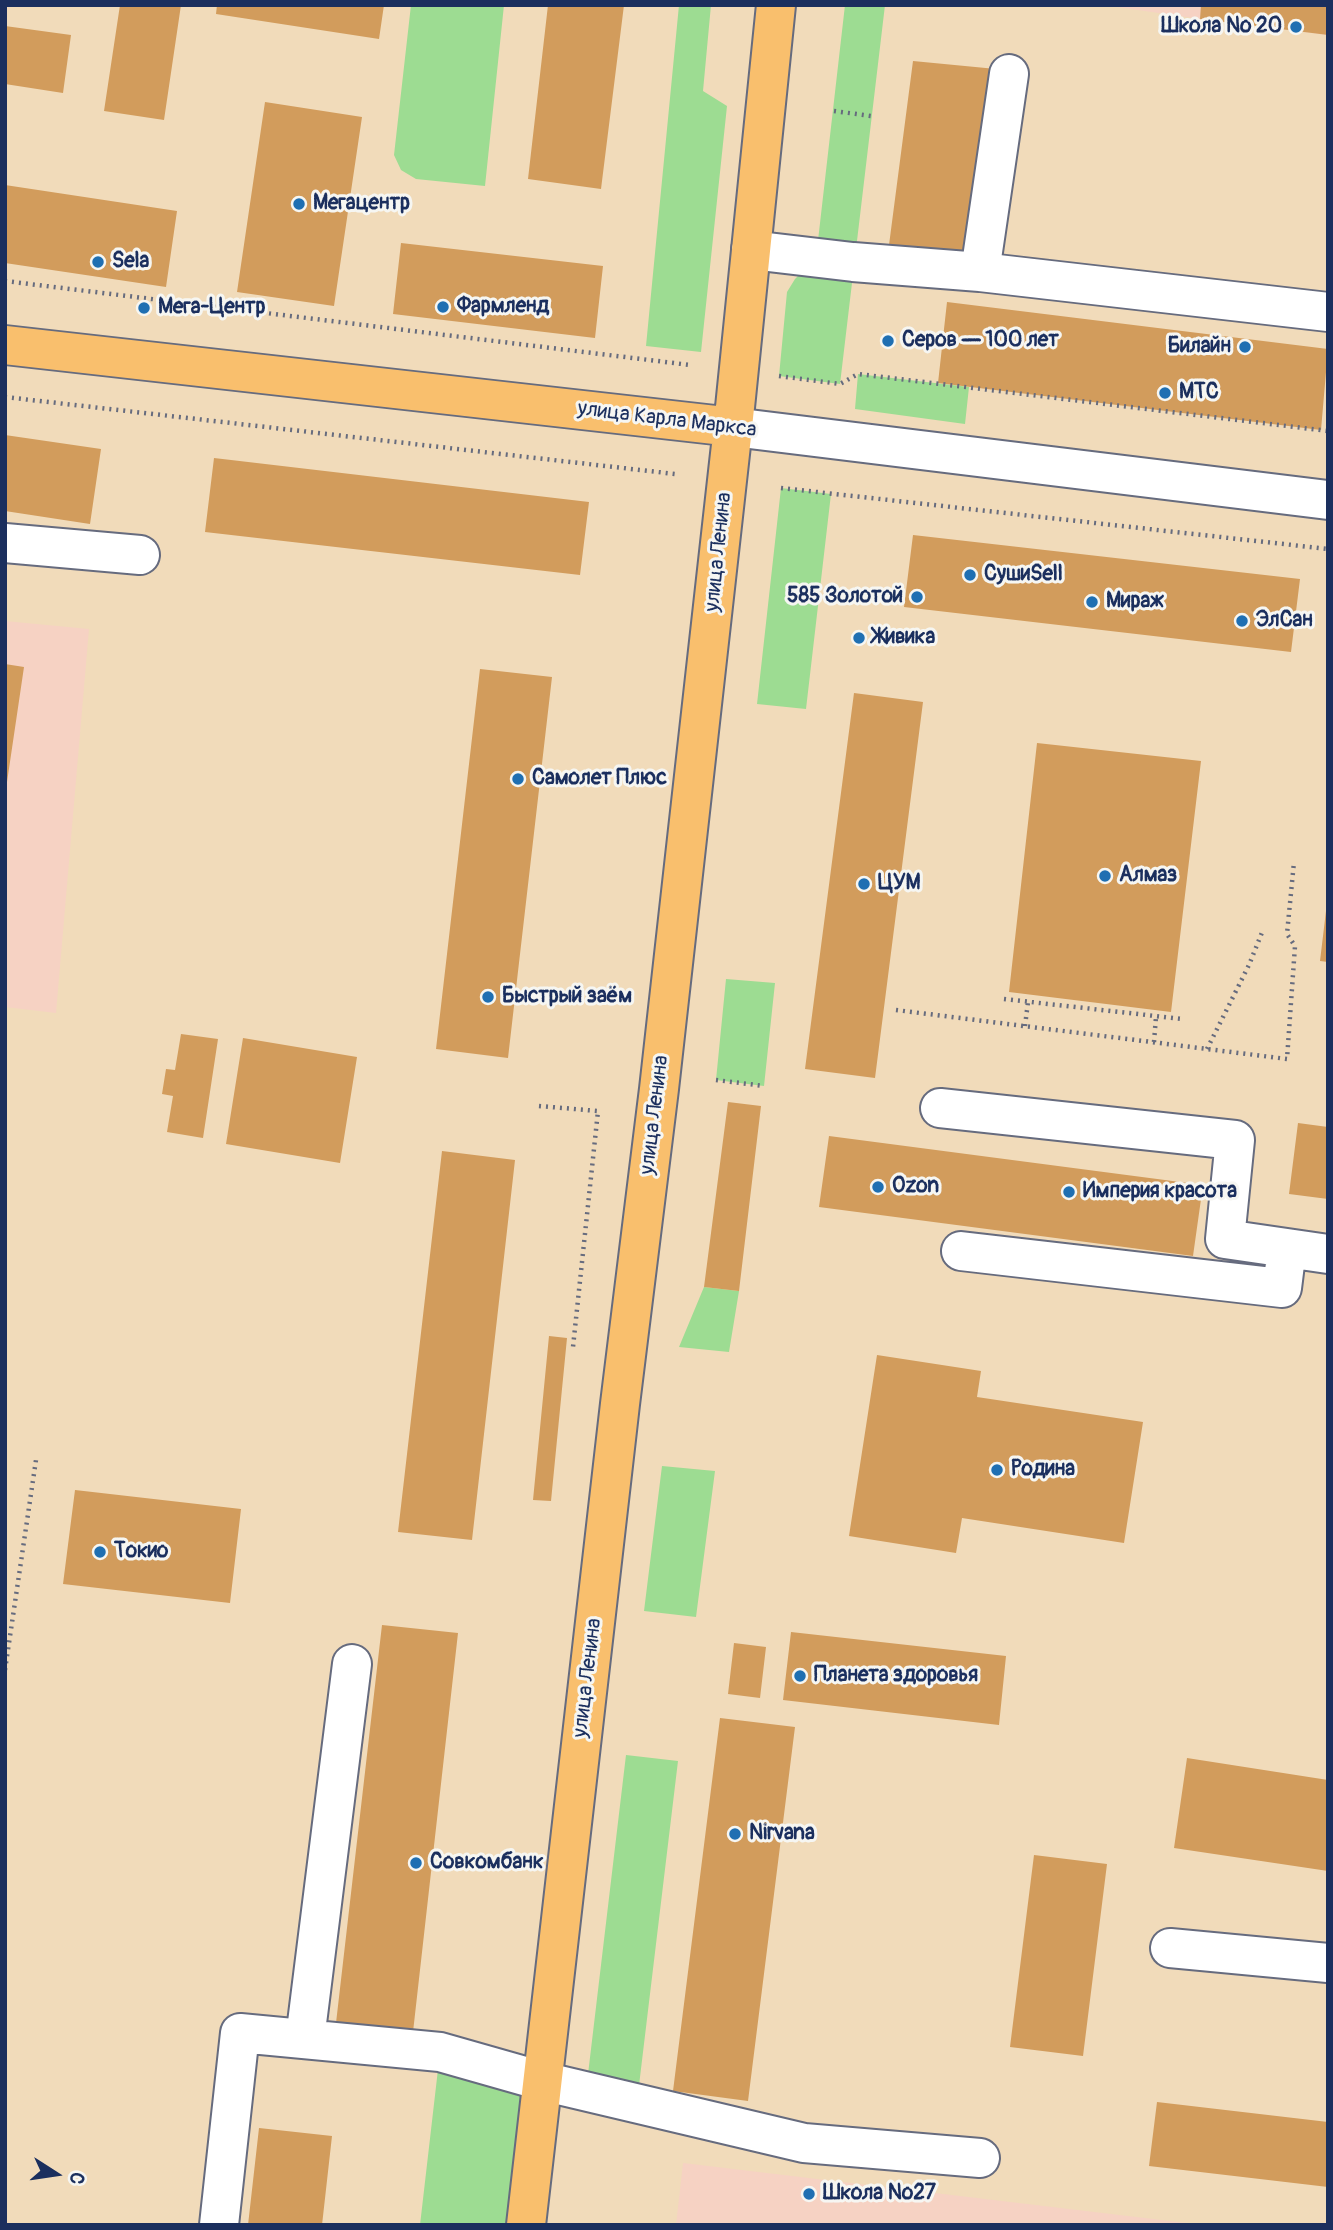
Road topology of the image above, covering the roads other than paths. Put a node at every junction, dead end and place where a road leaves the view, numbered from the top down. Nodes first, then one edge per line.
1 (776, 5) edge
2 (1009, 74) dead end
3 (751, 250) junction
4 (980, 272) junction
5 (1328, 312) edge
6 (5, 345) edge
7 (733, 427) junction
8 (1328, 500) edge
9 (5, 543) edge
10 (140, 555) dead end
11 (940, 1108) dead end
12 (1287, 1248) junction
13 (961, 1251) dead end
14 (1328, 1254) edge
15 (352, 1664) dead end
16 (1170, 1948) dead end
17 (1328, 1963) edge
18 (305, 2039) junction
19 (542, 2081) junction
20 (980, 2158) dead end
21 (219, 2225) edge
22 (526, 2225) edge

1 - 3 main road, улица Ленина
2 - 4 street
3 - 4 street
3 - 7 main road, улица Ленина
4 - 5 street
6 - 7 main road, улица Карла Маркса
7 - 8 street, улица Карла Маркса
7 - 19 main road, улица Ленина
9 - 10 street
11 - 12 street
12 - 13 street
12 - 14 street
15 - 18 street
16 - 17 street
18 - 19 street
18 - 21 street
19 - 20 street
19 - 22 main road, улица Ленина

